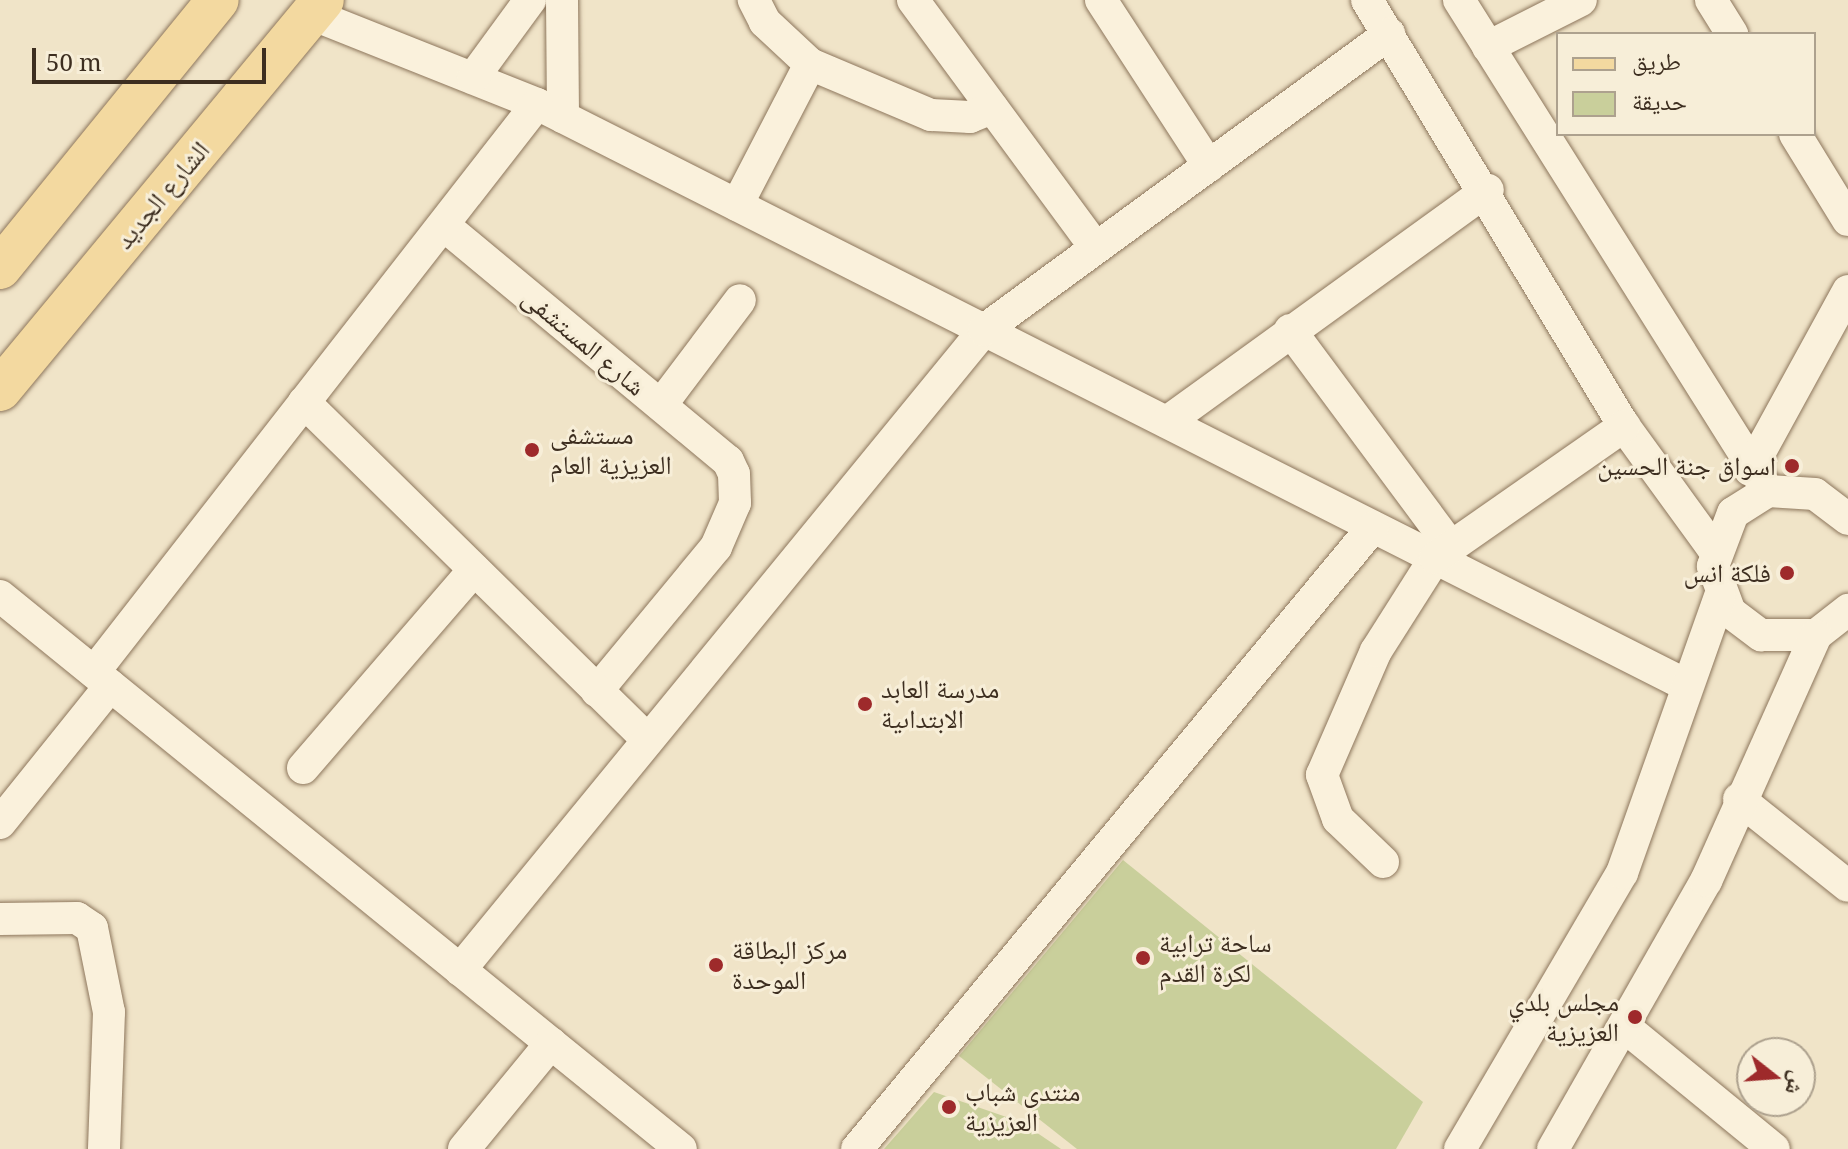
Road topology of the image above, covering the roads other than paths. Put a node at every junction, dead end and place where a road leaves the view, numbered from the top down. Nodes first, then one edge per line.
1 (218, 0) edge
2 (530, 0) edge
3 (562, 0) edge
4 (754, 0) edge
5 (913, 0) edge
6 (1101, 0) edge
7 (1367, 0) edge
8 (1459, 0) edge
9 (1581, 0) edge
10 (1711, 0) edge
11 (317, 7) edge
12 (1731, 32) edge
13 (1389, 34) junction
14 (1488, 47) junction
15 (810, 64) junction
16 (473, 78) junction
17 (992, 108) junction
18 (550, 110) junction
19 (1796, 136) edge
20 (1209, 166) junction
21 (1488, 190) junction
22 (737, 205) junction
23 (1848, 220) edge
24 (447, 228) junction
25 (1096, 248) junction
26 (0, 268) edge
27 (1848, 291) edge
28 (740, 300) dead end
29 (984, 330) junction
30 (1290, 330) junction
31 (0, 390) edge
32 (304, 402) junction
33 (661, 405) junction
34 (1167, 422) junction
35 (1624, 426) junction
36 (1759, 481) junction
37 (1848, 491) edge
38 (1815, 494) junction
39 (1848, 519) edge
40 (1373, 527) junction
41 (1714, 550) junction
42 (1443, 553) junction
43 (474, 570) junction
44 (0, 596) edge
45 (1720, 597) junction
46 (1848, 611) edge
47 (1816, 635) junction
48 (102, 679) junction
49 (1686, 685) junction
50 (597, 691) junction
51 (648, 740) junction
52 (303, 768) dead end
53 (1739, 799) junction
54 (0, 823) edge
55 (1383, 862) dead end
56 (1848, 886) edge
57 (0, 919) edge
58 (460, 970) junction
59 (1626, 1028) junction
60 (551, 1043) junction
61 (104, 1149) edge
62 (464, 1149) edge
63 (681, 1149) edge
64 (857, 1149) edge
65 (1460, 1149) edge
66 (1553, 1149) edge
67 (1774, 1149) edge

1 - 26 main road
2 - 16 street
3 - 18 street
4 - 15 street
5 - 17 street
6 - 20 street
7 - 13 street
8 - 14 street
9 - 14 street
10 - 12 street
11 - 16 street
11 - 31 main road, الشارع الجديد
13 - 20 street
13 - 21 street
14 - 36 street
15 - 17 street
15 - 22 street
16 - 18 street
17 - 25 street
18 - 22 street
18 - 24 street
19 - 23 street
20 - 25 street
21 - 30 street
21 - 35 street
22 - 29 street
24 - 32 street
24 - 33 street, شارع المستشفى
25 - 29 street
27 - 36 street
28 - 33 street
29 - 34 street
29 - 51 street
30 - 34 street
30 - 42 street
32 - 43 street
32 - 48 street
33 - 50 street, شارع المستشفى
34 - 40 street
35 - 41 street
35 - 42 street
36 - 38 street
36 - 41 street
37 - 38 street
38 - 39 street
40 - 42 street
40 - 64 street
41 - 45 street
42 - 49 street
42 - 55 street
43 - 50 street
43 - 52 street
44 - 48 street
45 - 47 street
45 - 49 street
46 - 47 street
47 - 53 street
48 - 54 street
48 - 58 street
49 - 65 street
50 - 51 street
51 - 58 street
53 - 56 street
53 - 59 street
57 - 61 street
58 - 60 street
59 - 66 street
59 - 67 street
60 - 62 street
60 - 63 street

